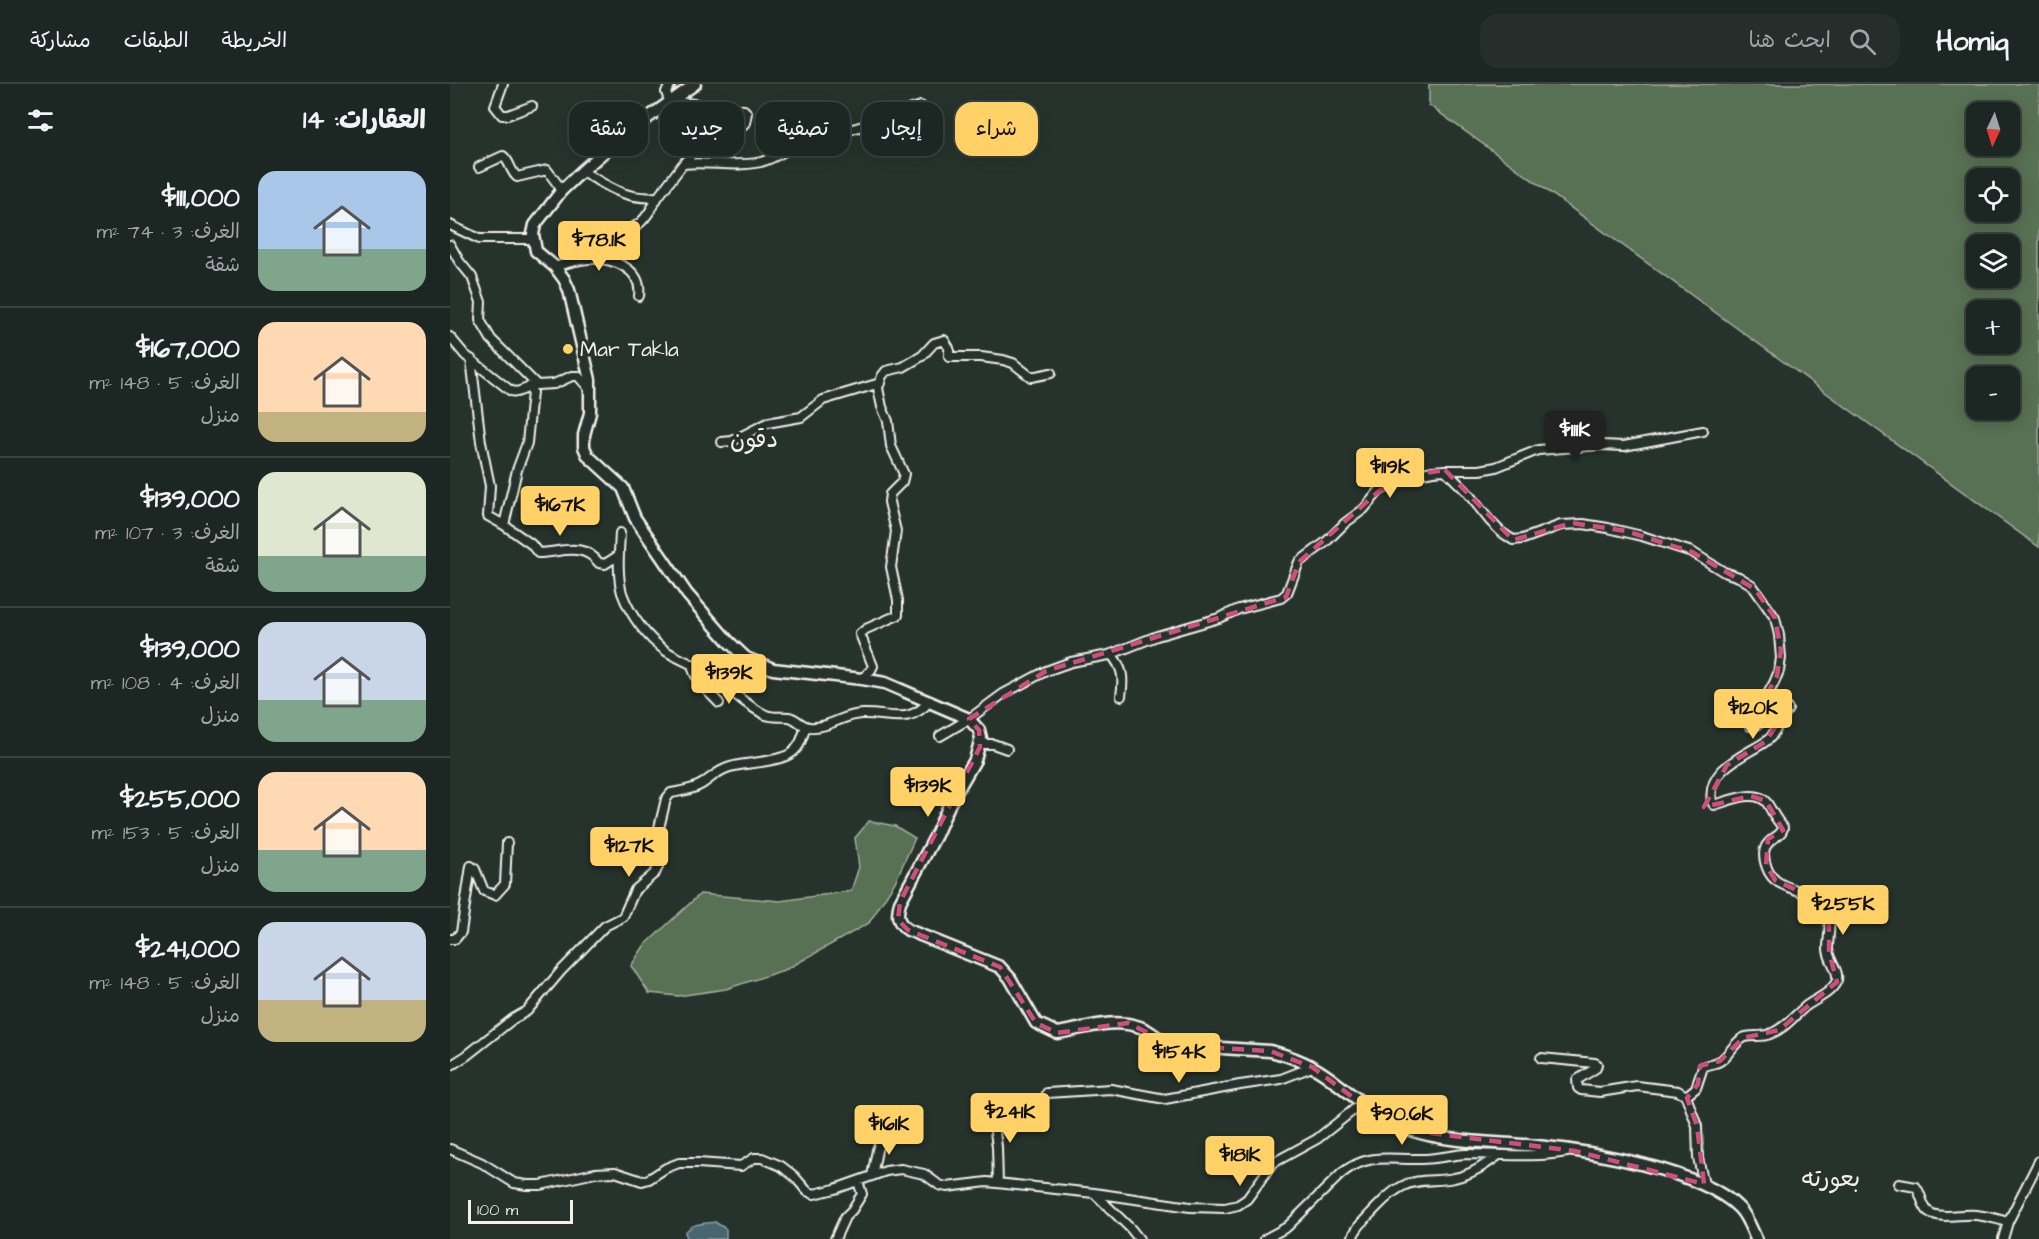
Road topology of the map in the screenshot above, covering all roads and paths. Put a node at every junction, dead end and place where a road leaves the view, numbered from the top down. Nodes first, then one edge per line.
1 (503, 84) edge
2 (670, 84) edge
3 (694, 84) edge
4 (669, 101) junction
5 (532, 106) dead end
6 (862, 126) edge
7 (683, 164) junction
8 (479, 168) dead end
9 (582, 171) junction
10 (562, 190) junction
11 (658, 197) junction
12 (450, 225) edge
13 (534, 239) junction
14 (603, 241) dead end
15 (450, 245) edge
16 (555, 267) junction
17 (639, 296) dead end
18 (450, 337) edge
19 (471, 359) junction
20 (1051, 373) dead end
21 (880, 383) junction
22 (534, 386) junction
23 (591, 396) junction
24 (1703, 431) dead end
25 (722, 442) dead end
26 (1445, 470) junction
27 (504, 525) junction
28 (620, 533) dead end
29 (619, 555) junction
30 (1112, 654) junction
31 (692, 665) junction
32 (862, 679) junction
33 (1121, 696) dead end
34 (930, 701) junction
35 (719, 703) dead end
36 (969, 719) junction
37 (806, 726) junction
38 (940, 736) dead end
39 (980, 744) junction
40 (1007, 749) dead end
41 (507, 843) dead end
42 (450, 939) edge
43 (1541, 1058) dead end
44 (450, 1066) edge
45 (1312, 1067) junction
46 (1047, 1093) dead end
47 (1686, 1096) junction
48 (1361, 1104) junction
49 (992, 1108) dead end
50 (884, 1130) dead end
51 (450, 1149) edge
52 (1575, 1151) junction
53 (1499, 1155) junction
54 (2039, 1161) edge
55 (872, 1176) junction
56 (858, 1181) junction
57 (998, 1183) junction
58 (1704, 1184) junction
59 (1899, 1184) dead end
60 (1094, 1193) junction
61 (2008, 1222) junction
62 (835, 1239) edge
63 (1139, 1239) edge
64 (1265, 1239) edge
65 (1352, 1239) edge
66 (1756, 1239) edge
67 (2003, 1239) edge

1 - 5 street
2 - 4 street
3 - 4 main road
4 - 7 street
4 - 9 main road
6 - 7 street
7 - 11 street
8 - 10 street
9 - 10 main road
9 - 11 street
10 - 13 main road
11 - 14 street
12 - 13 street
13 - 16 main road
15 - 22 street
16 - 17 street
16 - 23 main road
18 - 19 street
19 - 22 street
19 - 27 street
20 - 21 street
21 - 25 street
21 - 32 street
22 - 23 street
22 - 27 street
23 - 32 main road
24 - 26 street
26 - 30 street
26 - 47 street
27 - 29 street
28 - 29 street
29 - 31 street
30 - 33 street
30 - 36 street
31 - 35 street
31 - 37 street
32 - 34 main road
34 - 36 main road
34 - 37 street
36 - 38 street
36 - 39 main road
37 - 44 street
39 - 40 street
39 - 45 main road
41 - 42 street
43 - 47 street
45 - 46 street
45 - 48 main road
47 - 58 street
48 - 52 main road
48 - 60 street
49 - 57 street
50 - 55 street
51 - 56 street
52 - 53 street
52 - 58 main road
53 - 64 street
53 - 65 street
54 - 61 street
55 - 56 street
55 - 57 street
56 - 62 street
57 - 60 street
58 - 66 main road
59 - 61 street
60 - 63 street
61 - 67 street

